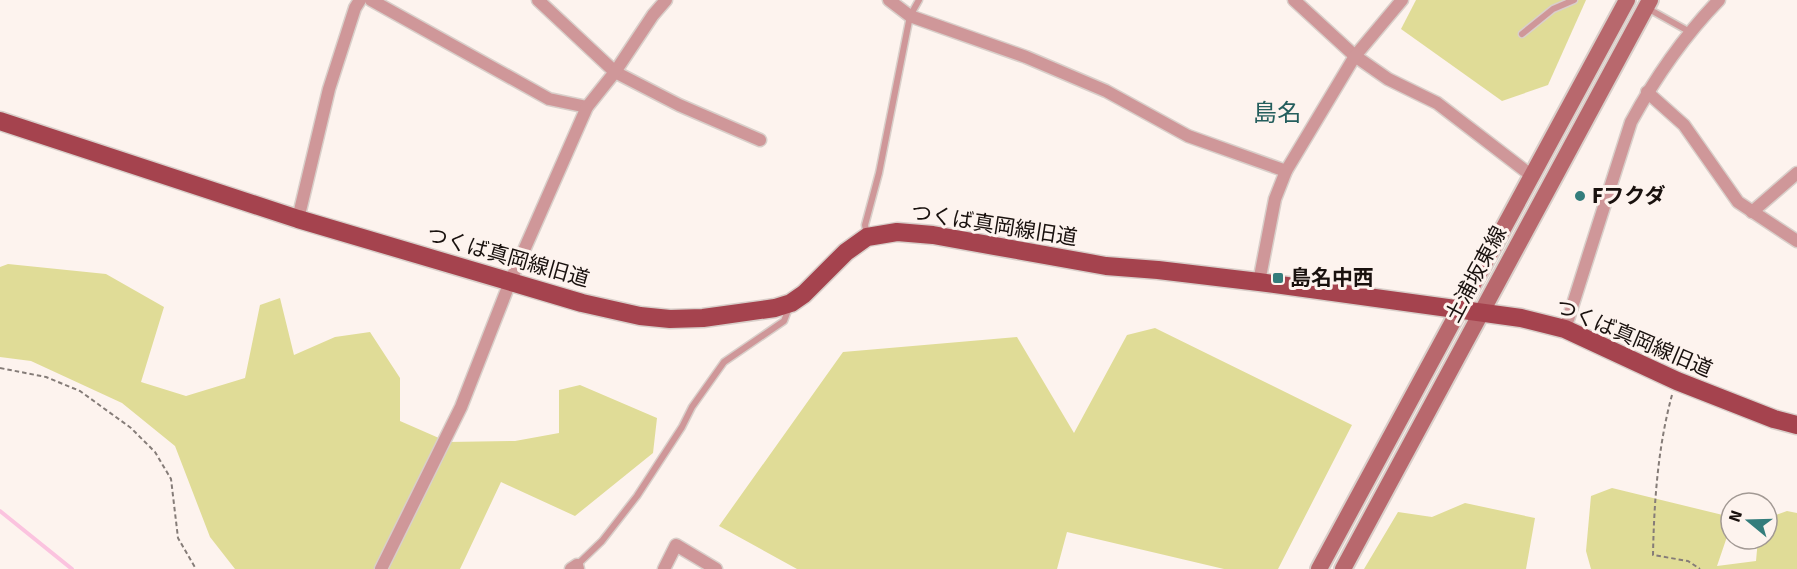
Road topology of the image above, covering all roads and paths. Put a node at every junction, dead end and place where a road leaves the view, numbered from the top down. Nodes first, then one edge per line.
1 (360, 0) edge
2 (371, 0) edge
3 (538, 0) edge
4 (666, 0) edge
5 (889, 0) edge
6 (919, 0) edge
7 (1294, 0) edge
8 (1402, 0) edge
9 (1574, 0) edge
10 (1626, 0) edge
11 (1719, 0) edge
12 (1648, 4) edge
13 (910, 16) junction
14 (1690, 32) junction
15 (1522, 34) dead end
16 (1354, 56) junction
17 (615, 72) junction
18 (1647, 92) junction
19 (587, 107) junction
20 (0, 121) edge
21 (760, 140) dead end
22 (1286, 171) junction
23 (1797, 173) edge
24 (1532, 176) junction
25 (1752, 212) junction
26 (297, 219) junction
27 (867, 237) junction
28 (1797, 241) edge
29 (510, 282) junction
30 (1260, 282) junction
31 (791, 303) junction
32 (1459, 310) junction
33 (1482, 312) junction
34 (1565, 329) junction
35 (0, 368) edge
36 (1677, 381) junction
37 (1797, 426) edge
38 (575, 568) edge
39 (196, 569) edge
40 (381, 569) edge
41 (664, 569) edge
42 (716, 569) edge
43 (1319, 569) edge
44 (1342, 569) edge
45 (1700, 569) edge

1 - 26 street
2 - 19 street
3 - 17 street
4 - 17 street
5 - 13 street
6 - 13 lane
7 - 16 street
8 - 16 street
9 - 15 lane
10 - 24 main road, 土浦坂東線
11 - 14 street
12 - 14 lane
12 - 33 main road, 土浦坂東線
13 - 22 street
13 - 27 lane
14 - 18 street
16 - 22 street
16 - 24 street
17 - 19 street
17 - 21 street
18 - 25 street
18 - 34 street
19 - 29 street
20 - 26 main road, つくば真岡線旧道
22 - 30 street
23 - 25 street
24 - 32 main road, 土浦坂東線
25 - 28 street
26 - 29 main road, つくば真岡線旧道
27 - 30 main road, つくば真岡線旧道
27 - 31 main road, つくば真岡線旧道
29 - 31 main road, つくば真岡線旧道
29 - 40 street
30 - 32 main road, つくば真岡線旧道
31 - 38 lane
32 - 33 main road, つくば真岡線旧道
32 - 43 main road, 土浦坂東線
33 - 34 main road, つくば真岡線旧道
33 - 44 main road, 土浦坂東線
34 - 36 main road, つくば真岡線旧道
35 - 39 path
36 - 37 main road, つくば真岡線旧道
36 - 45 path
41 - 42 street

